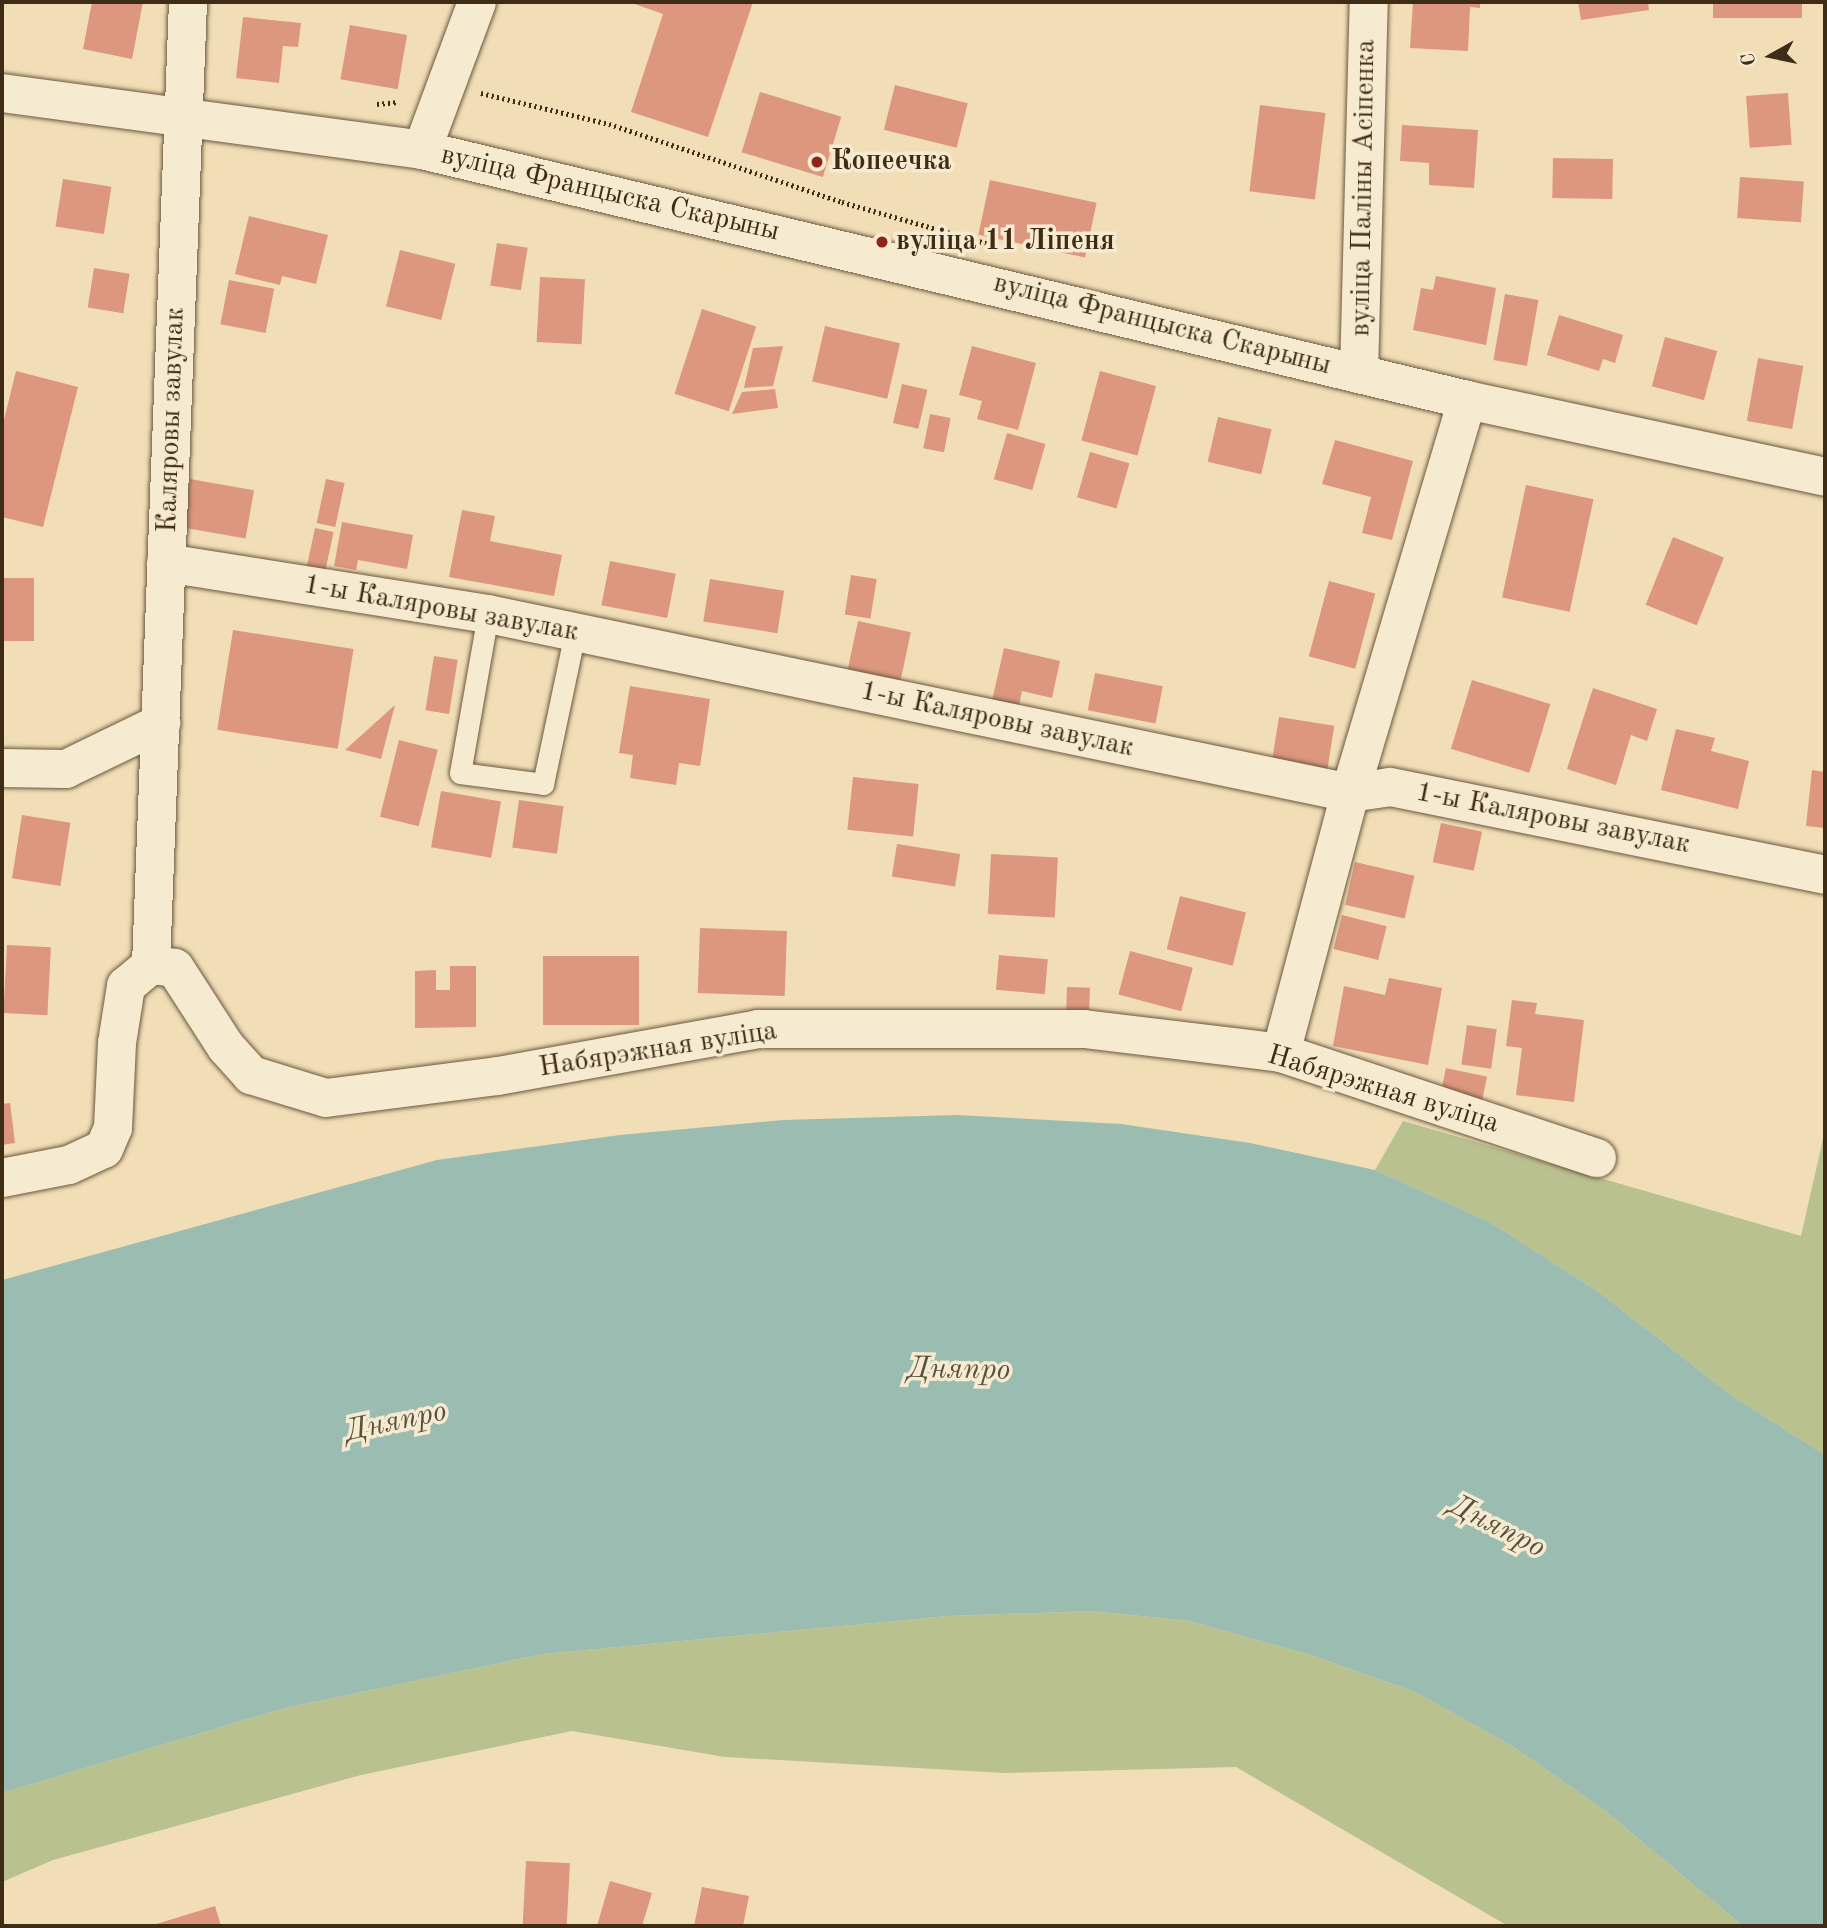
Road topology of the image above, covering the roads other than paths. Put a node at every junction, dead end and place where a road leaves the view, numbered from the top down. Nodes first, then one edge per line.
1 (188, 2) edge
2 (477, 2) edge
3 (1368, 2) edge
4 (2, 93) edge
5 (186, 117) junction
6 (422, 150) junction
7 (1359, 374) junction
8 (1467, 400) junction
9 (1825, 468) edge
10 (1825, 477) edge
11 (166, 563) junction
12 (488, 614) junction
13 (575, 632) junction
14 (161, 723) junction
15 (2, 768) edge
16 (1350, 793) junction
17 (1825, 875) edge
18 (151, 965) junction
19 (1281, 1053) junction
20 (1597, 1158) dead end
21 (2, 1178) edge

1 - 5 street, Каляровы завулак
2 - 6 street
3 - 7 street, вуліца Паліны Асіпенка
4 - 5 street, вуліца Францыска Скарыны
5 - 6 street, вуліца Францыска Скарыны
5 - 11 street, Каляровы завулак
6 - 7 street, вуліца Францыска Скарыны
7 - 8 street, вуліца Францыска Скарыны
8 - 10 street, вуліца Францыска Скарыны
8 - 16 street
9 - 10 street
11 - 12 street, 1-ы Каляровы завулак
11 - 14 street, Каляровы завулак
12 - 13 street, 1-ы Каляровы завулак
12 - 13 lane
13 - 16 street, 1-ы Каляровы завулак
14 - 15 street
14 - 18 street, Каляровы завулак
16 - 17 street, 1-ы Каляровы завулак
16 - 19 street
18 - 19 street, Набярэжная вуліца
18 - 21 street
19 - 20 street, Набярэжная вуліца

